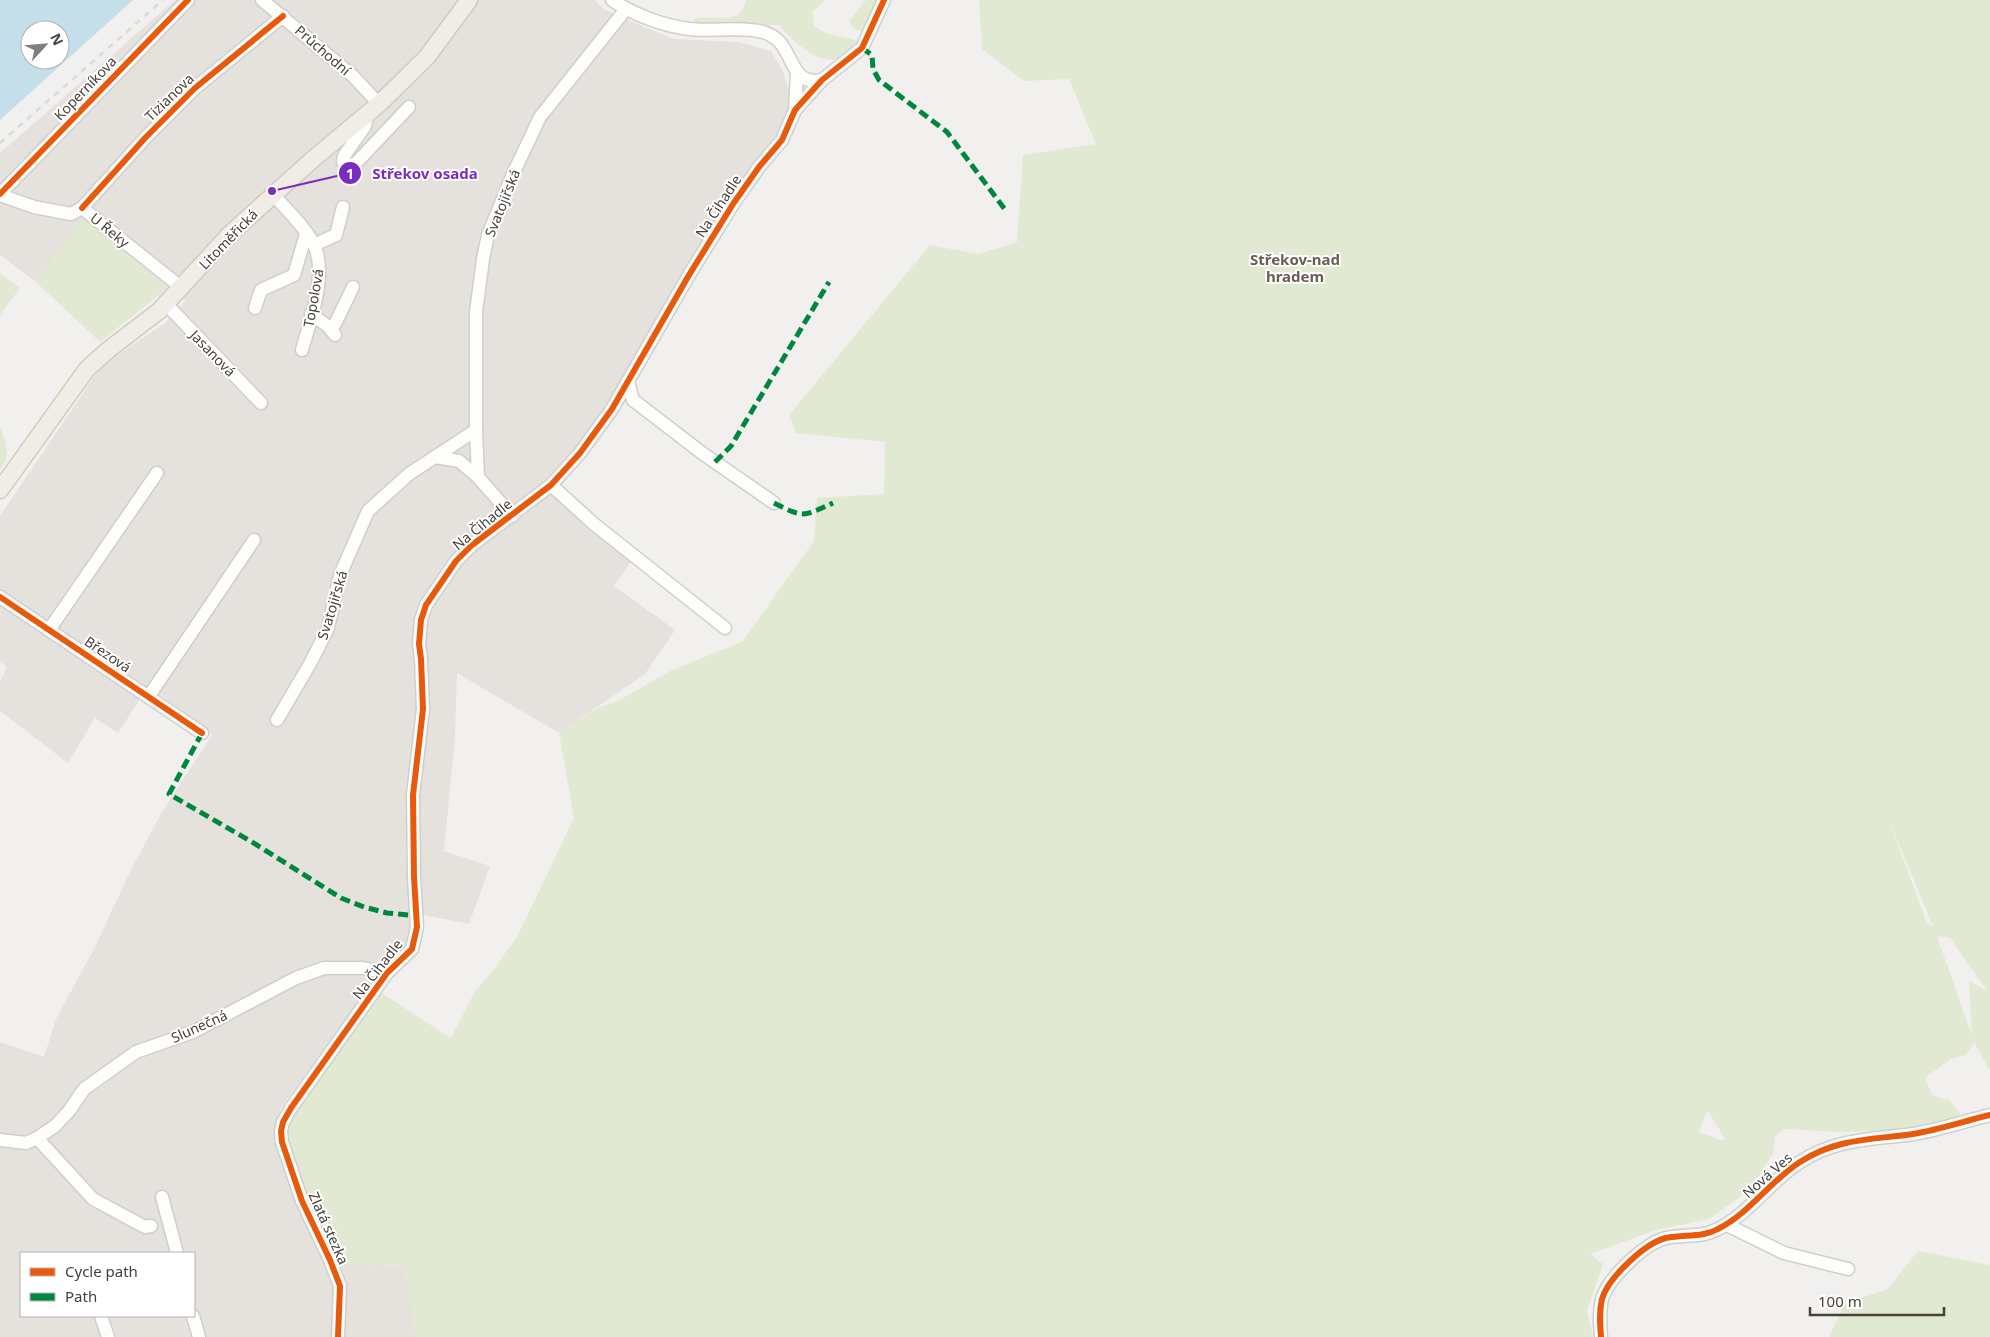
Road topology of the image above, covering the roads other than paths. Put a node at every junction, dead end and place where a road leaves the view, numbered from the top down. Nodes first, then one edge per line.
1 (188, 0) edge
2 (262, 0) edge
3 (469, 0) edge
4 (612, 0) edge
5 (884, 0) edge
6 (626, 9) junction
7 (283, 16) junction
8 (797, 73) junction
9 (822, 80) junction
10 (409, 107) dead end
11 (373, 108) junction
12 (795, 110) junction
13 (273, 194) junction
14 (0, 195) edge
15 (82, 208) junction
16 (342, 208) dead end
17 (306, 234) junction
18 (314, 245) junction
19 (353, 287) dead end
20 (182, 288) junction
21 (166, 304) junction
22 (255, 308) dead end
23 (311, 314) junction
24 (302, 350) dead end
25 (628, 381) junction
26 (261, 403) dead end
27 (476, 430) junction
28 (435, 457) junction
29 (157, 473) dead end
30 (478, 478) junction
31 (551, 485) junction
32 (0, 490) edge
33 (774, 503) dead end
34 (512, 516) junction
35 (254, 540) dead end
36 (0, 597) edge
37 (725, 628) dead end
38 (49, 630) junction
39 (149, 696) junction
40 (277, 720) dead end
41 (202, 734) dead end
42 (387, 973) junction
43 (1990, 1115) edge
44 (280, 1131) joint
45 (37, 1138) junction
46 (0, 1140) edge
47 (162, 1197) dead end
48 (1727, 1225) junction
49 (151, 1226) dead end
50 (177, 1252) edge
51 (1848, 1270) dead end
52 (101, 1317) edge
53 (193, 1317) edge
54 (108, 1337) edge
55 (199, 1337) edge
56 (338, 1337) edge
57 (1601, 1337) edge

1 - 14 street, Koperníkova
2 - 7 street, Průchodní
3 - 11 main road, Litoměřická
4 - 6 street
5 - 9 street, Na Čihadle
6 - 8 street
6 - 27 street, Svatojiřská
7 - 11 street, Průchodní
7 - 15 street, Tizianova
8 - 9 street
8 - 12 street
9 - 12 street, Na Čihadle
10 - 11 street
11 - 13 main road, Litoměřická
12 - 25 street, Na Čihadle
13 - 17 street, Topolová
13 - 20 main road, Litoměřická
14 - 15 street, U Řeky
15 - 20 street, U Řeky
16 - 18 street
17 - 18 street, Topolová
17 - 22 street, Topolová
18 - 23 street, Topolová
19 - 23 street
20 - 21 main road, Litoměřická
21 - 26 street, Jasanová
21 - 32 main road, Litoměřická
23 - 24 street, Topolová
25 - 31 street, Na Čihadle
25 - 33 street
27 - 28 street, Svatojiřská
27 - 30 street, Svatojiřská
28 - 30 street
28 - 40 street, Svatojiřská
29 - 38 street
30 - 34 street
31 - 34 street, Na Čihadle
31 - 37 street
34 - 42 street, Na Čihadle
35 - 39 street
36 - 38 street, Březová
38 - 39 street, Březová
39 - 41 street, Březová
42 - 44 street, Na Čihadle
42 - 45 street, Slunečná
43 - 48 street, Nová Ves
44 - 56 street, Zlatá stezka
45 - 46 street, Slunečná
45 - 49 street
47 - 50 street
48 - 51 street
48 - 57 street, Nová Ves
52 - 54 street
53 - 55 street

